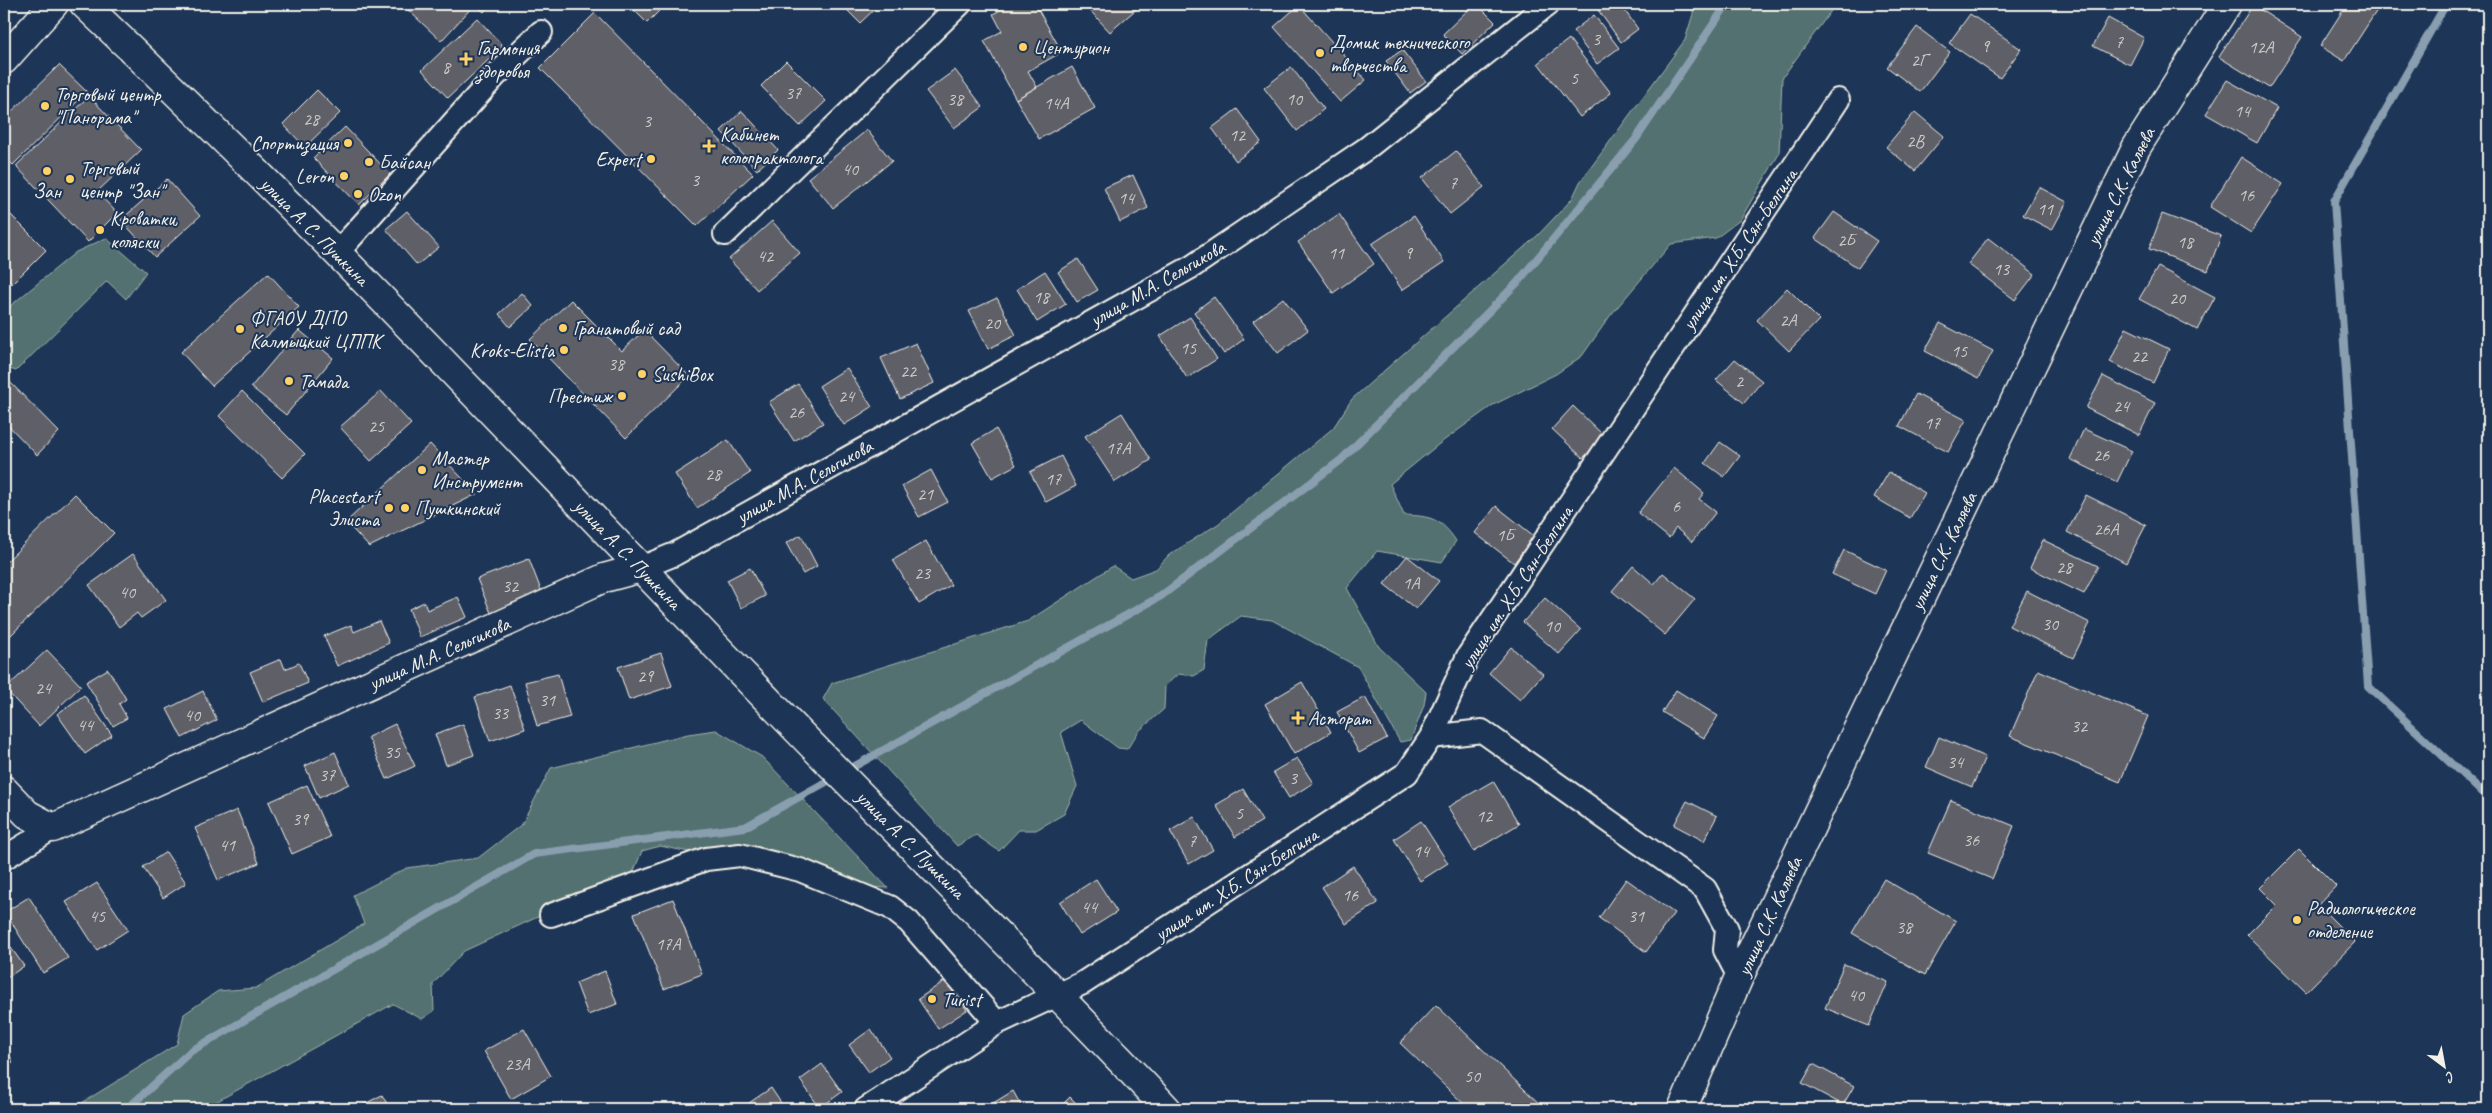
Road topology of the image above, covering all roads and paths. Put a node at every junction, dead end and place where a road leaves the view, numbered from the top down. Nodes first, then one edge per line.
1 (54, 4) edge
2 (84, 4) edge
3 (960, 4) edge
4 (1548, 4) edge
5 (2227, 4) edge
6 (541, 32) dead end
7 (4, 60) edge
8 (1838, 100) dead end
9 (725, 234) dead end
10 (338, 252) junction
11 (641, 568) junction
12 (1431, 737) junction
13 (4, 790) edge
14 (53, 828) junction
15 (4, 858) edge
16 (551, 915) dead end
17 (1739, 977) junction
18 (1060, 995) junction
19 (996, 1023) junction
20 (866, 1109) edge
21 (1167, 1109) edge
22 (1682, 1109) edge

1 - 7 street
2 - 10 street, улица А. С. Пушкина
3 - 9 street
4 - 11 street, улица М.А. Сельгикова
5 - 17 street, улица С.К. Каляева
6 - 10 street
8 - 12 street, улица им. Х.Б. Сян-Белгина
10 - 11 street, улица А. С. Пушкина
11 - 14 street, улица М.А. Сельгикова
11 - 18 street, улица А. С. Пушкина
12 - 17 street
12 - 18 street, улица им. Х.Б. Сян-Белгина
13 - 14 street
14 - 15 street, улица М.А. Сельгикова
16 - 19 street
17 - 22 street, улица С.К. Каляева
18 - 19 street, улица им. Х.Б. Сян-Белгина
18 - 21 street, улица А. С. Пушкина
19 - 20 street, улица им. Х.Б. Сян-Белгина

